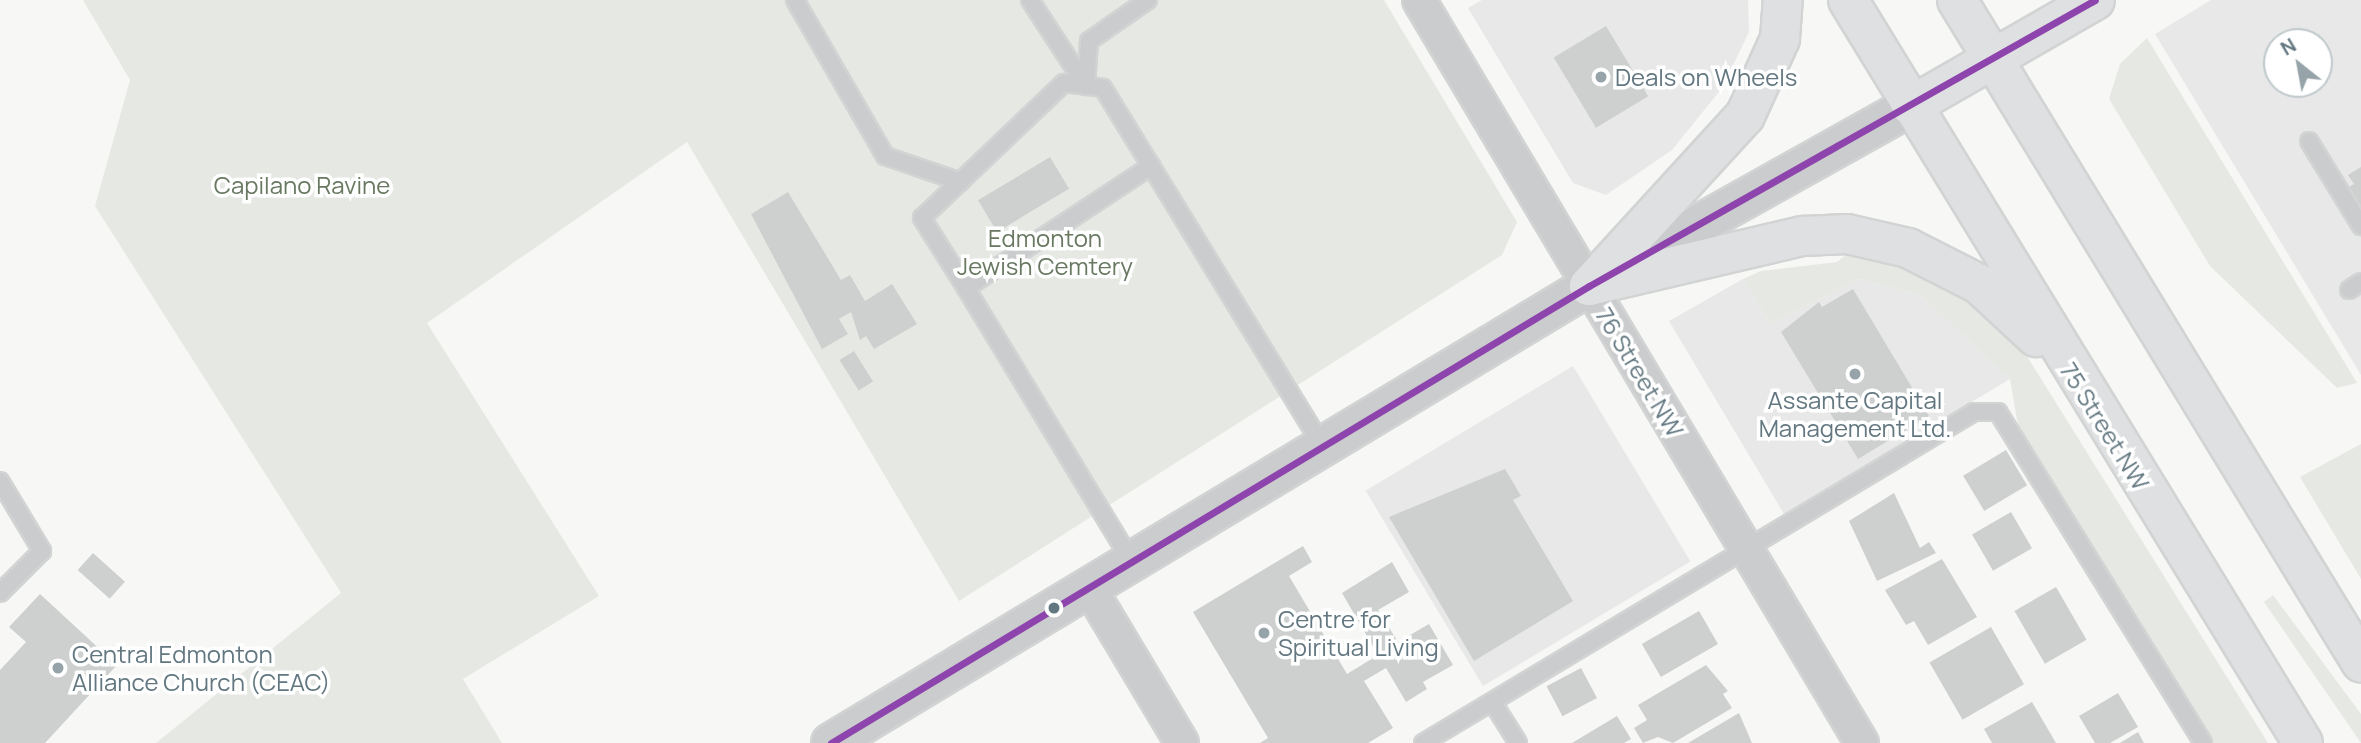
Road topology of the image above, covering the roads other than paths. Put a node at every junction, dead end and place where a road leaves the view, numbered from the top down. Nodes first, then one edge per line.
1 (794, 0) edge
2 (1030, 0) edge
3 (1148, 0) edge
4 (1783, 0) edge
5 (1848, 0) edge
6 (1956, 0) edge
7 (2095, 0) edge
8 (1427, 3) edge
9 (1992, 60) junction
10 (1086, 86) junction
11 (1911, 106) junction
12 (2309, 141) dead end
13 (1152, 166) junction
14 (961, 182) junction
15 (2361, 226) edge
16 (1589, 286) junction
17 (966, 288) junction
18 (2068, 366) junction
19 (1323, 447) junction
20 (0, 481) edge
21 (1744, 548) junction
22 (1132, 562) junction
23 (1090, 589) junction
24 (0, 593) edge
25 (2361, 662) edge
26 (1493, 703) junction
27 (831, 743) edge
28 (1182, 743) edge
29 (1423, 743) edge
30 (1518, 743) edge
31 (1862, 743) edge
32 (2203, 743) edge
33 (2303, 743) edge

1 - 14 lane
2 - 10 lane
3 - 10 lane
4 - 16 main road
5 - 11 main road, 75 Street NW
6 - 9 main road
7 - 9 main road
8 - 16 street, 76 Street NW
9 - 11 main road
9 - 25 main road
10 - 13 lane
10 - 14 lane
11 - 16 street
11 - 18 main road, 75 Street NW
12 - 15 lane
13 - 17 lane
13 - 19 lane
14 - 17 lane
16 - 18 main road
16 - 19 street
16 - 21 street, 76 Street NW
17 - 22 lane
18 - 33 main road, 75 Street NW
19 - 22 street
20 - 24 lane
21 - 26 lane
21 - 31 street, 76 Street NW
21 - 32 lane
22 - 23 street
23 - 27 street
23 - 28 street
26 - 29 lane
26 - 30 lane

